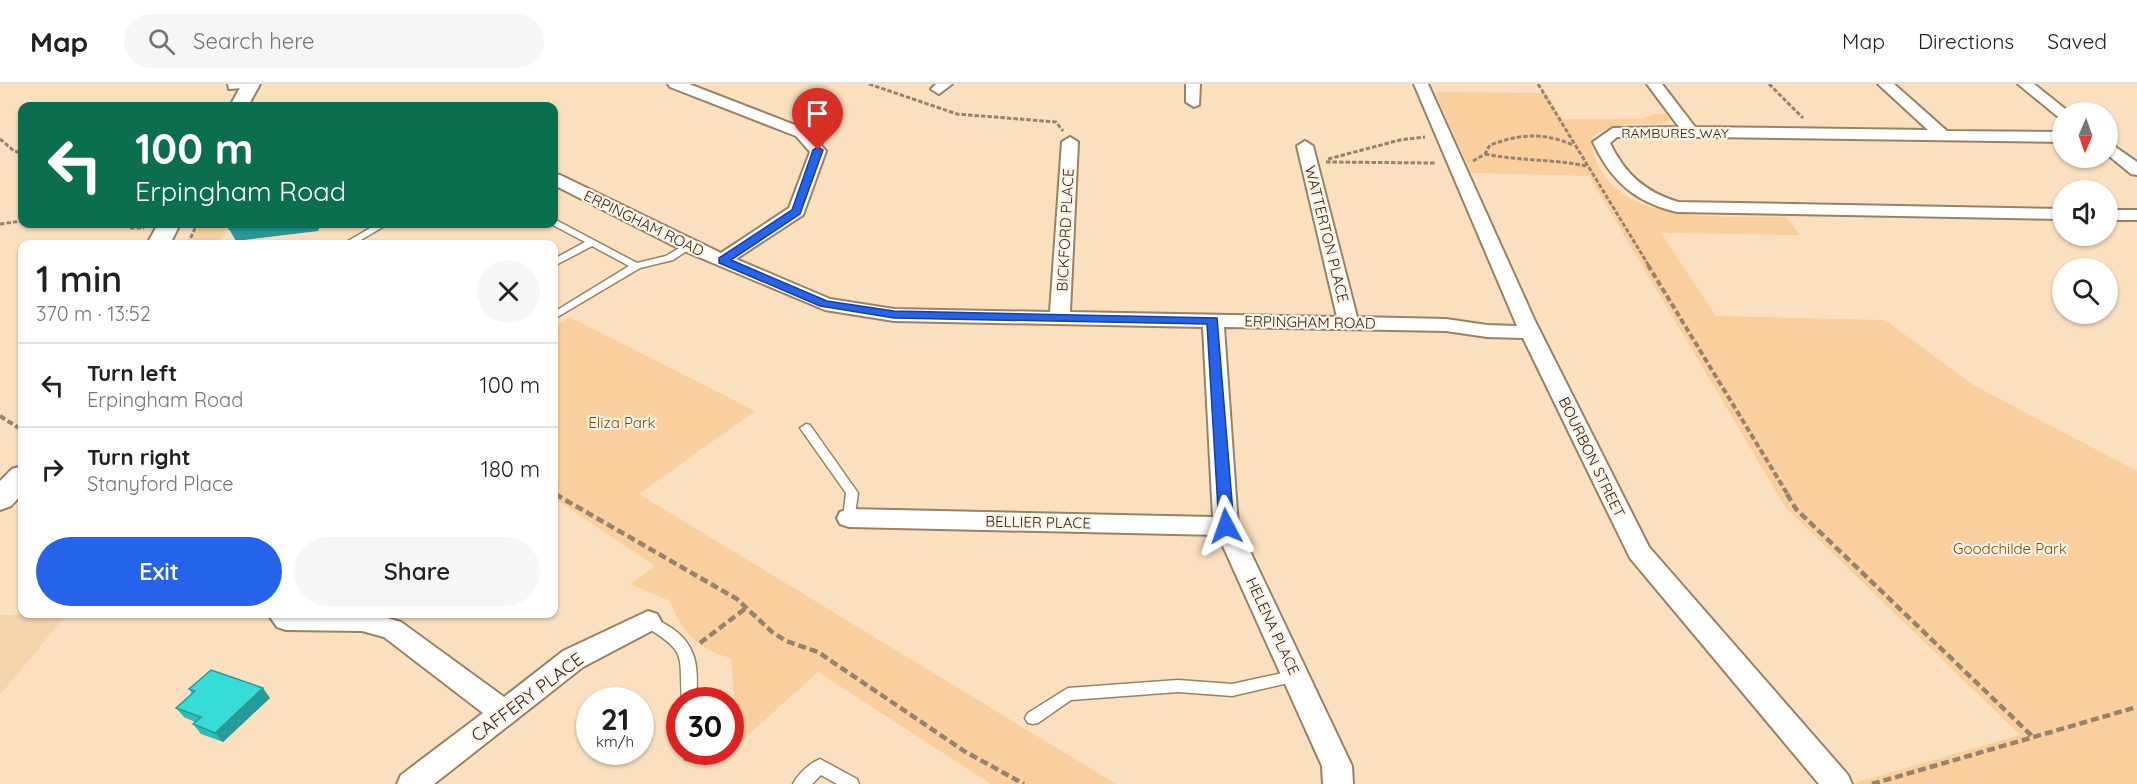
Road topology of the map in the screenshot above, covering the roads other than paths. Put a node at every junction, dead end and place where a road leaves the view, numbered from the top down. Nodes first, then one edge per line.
1 (242, 84) edge
2 (675, 84) edge
3 (1192, 84) edge
4 (1421, 84) edge
5 (1654, 84) edge
6 (1886, 84) edge
7 (2025, 84) edge
8 (227, 102) edge
9 (240, 102) edge
10 (1194, 102) dead end
11 (2052, 105) edge
12 (1691, 132) junction
13 (1943, 135) junction
14 (2052, 137) edge
15 (1071, 142) road end
16 (1307, 154) road end
17 (2118, 155) edge
18 (2137, 170) edge
19 (558, 181) edge
20 (2052, 214) edge
21 (2118, 215) edge
22 (2137, 215) edge
23 (558, 224) edge
24 (376, 228) edge
25 (355, 240) edge
26 (593, 242) junction
27 (689, 246) junction
28 (723, 260) junction
29 (558, 261) edge
30 (636, 266) junction
31 (558, 314) edge
32 (1060, 317) junction
33 (1213, 320) junction
34 (1348, 322) junction
35 (1527, 326) junction
36 (806, 428) dead end
37 (18, 480) edge
38 (0, 499) edge
39 (849, 518) joint
40 (1226, 526) junction
41 (284, 618) edge
42 (648, 621) joint
43 (1296, 676) junction
44 (689, 687) edge
45 (504, 713) junction
46 (1033, 718) dead end
47 (415, 783) edge
48 (801, 784) edge
49 (851, 784) edge
50 (1338, 784) edge
51 (1837, 784) edge

1 - 8 street
1 - 9 street
2 - 28 street
3 - 10 street
4 - 35 street, BOURBON STREET
5 - 12 street
6 - 13 street
7 - 11 street
12 - 13 street, RAMBURES WAY
12 - 20 street, RAMBURES WAY
13 - 14 street, RAMBURES WAY
15 - 32 street, BICKFORD PLACE
16 - 34 street, WATTERTON PLACE
17 - 18 street
19 - 27 street, ERPINGHAM ROAD
21 - 22 street
23 - 26 lane
24 - 25 lane
26 - 29 lane
26 - 30 lane
27 - 28 street, ERPINGHAM ROAD
27 - 30 lane
28 - 32 street, ERPINGHAM ROAD
30 - 31 lane
32 - 33 street, ERPINGHAM ROAD
33 - 34 street, ERPINGHAM ROAD
33 - 40 street, HELENA PLACE
34 - 35 street, ERPINGHAM ROAD
35 - 51 street, BOURBON STREET
36 - 39 lane
37 - 38 street
39 - 40 street, BELLIER PLACE
40 - 43 street, HELENA PLACE
41 - 45 street
42 - 44 lane
42 - 45 street, CAFFERY PLACE
43 - 46 lane
43 - 50 street, HELENA PLACE
45 - 47 street, CAFFERY PLACE
48 - 49 lane

